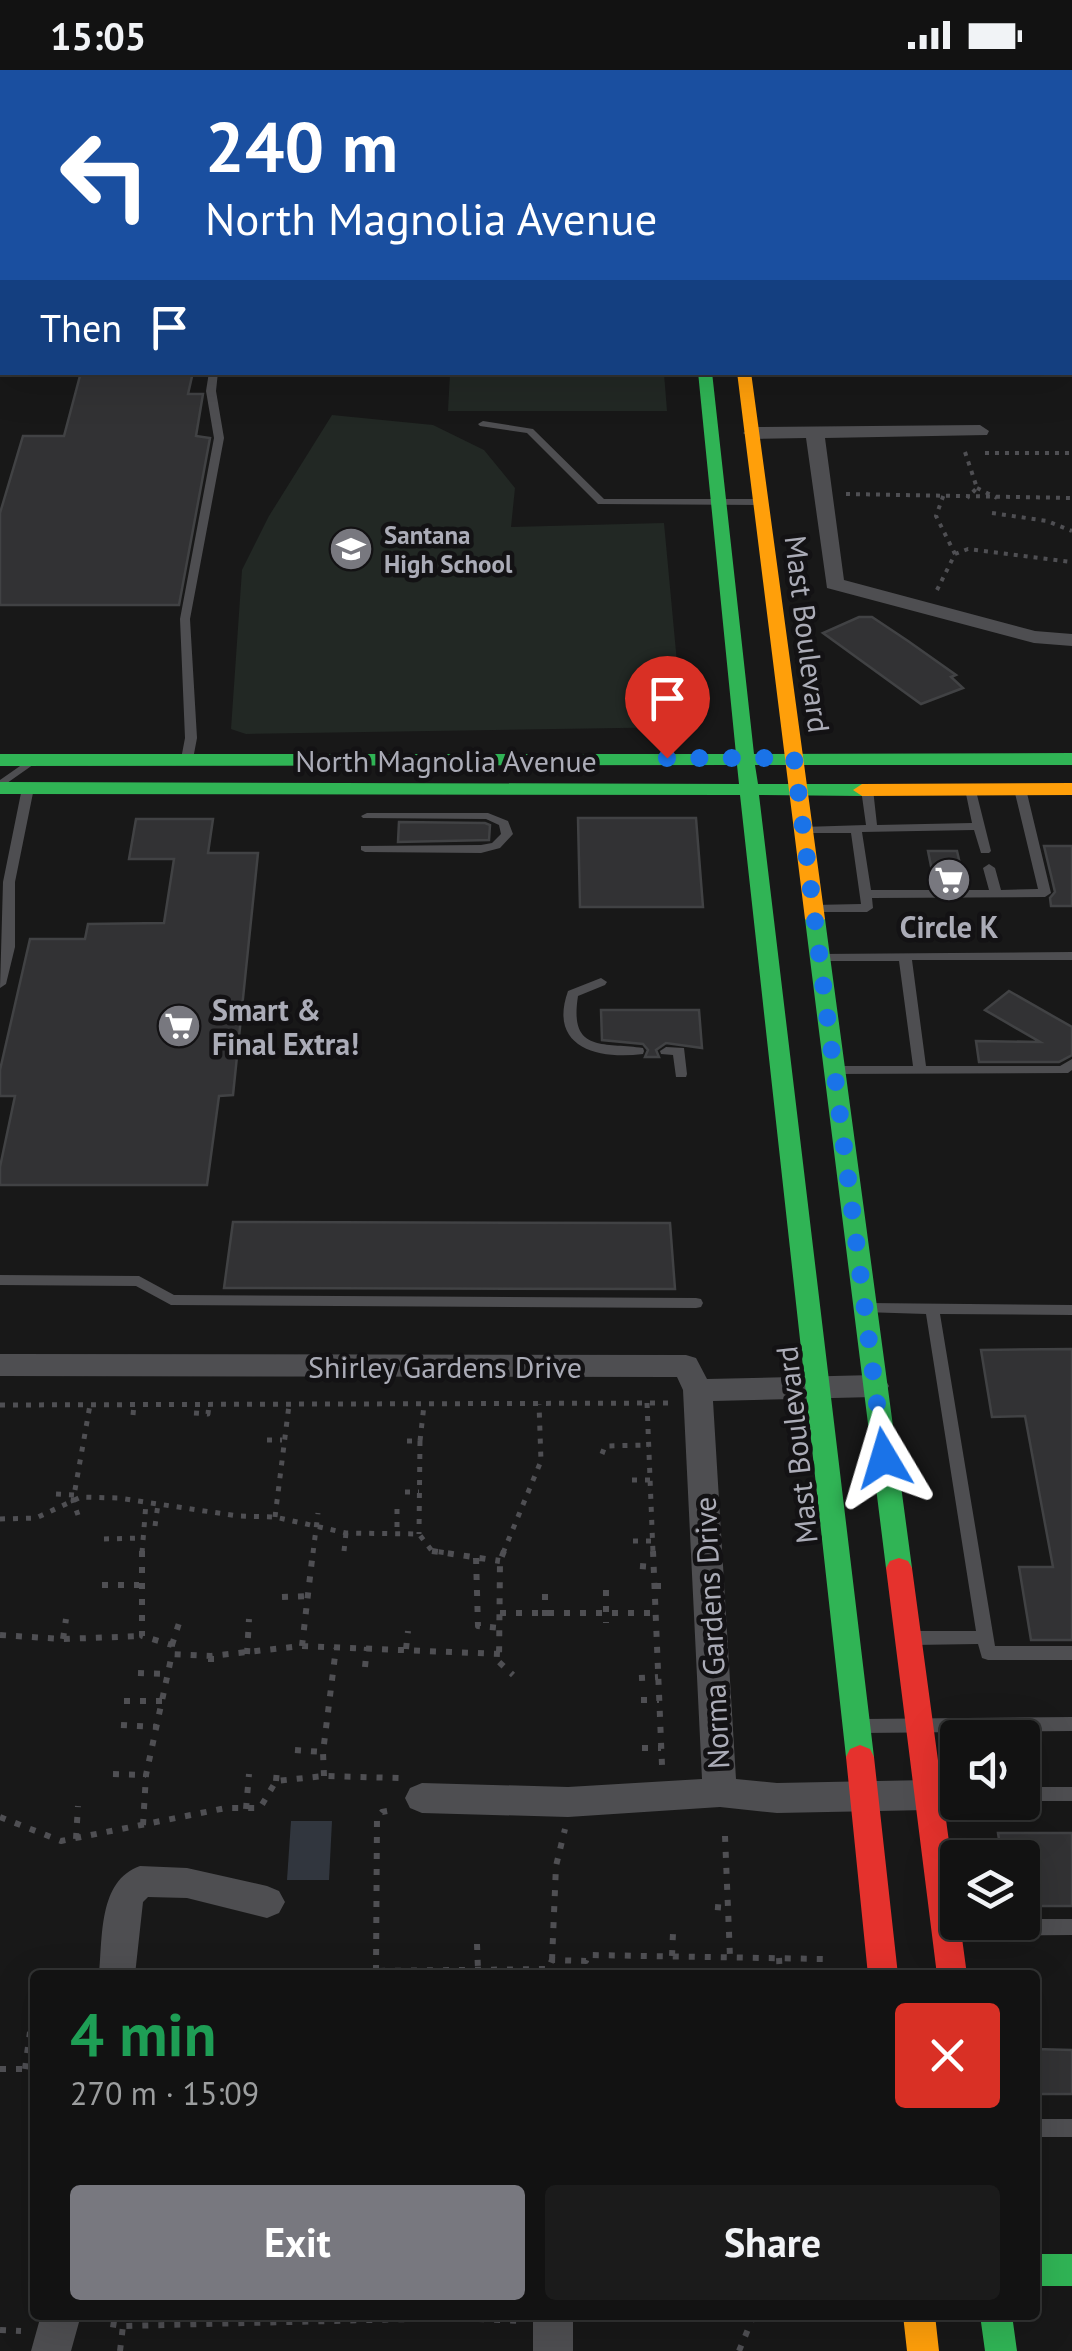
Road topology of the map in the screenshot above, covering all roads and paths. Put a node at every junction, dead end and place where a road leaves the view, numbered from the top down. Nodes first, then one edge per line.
1 (213, 375) edge
2 (705, 375) edge
3 (744, 375) edge
4 (483, 424) dead end
5 (815, 432) junction
6 (980, 432) dead end
7 (752, 433) junction
8 (955, 452) dead end
9 (965, 452) junction
10 (1072, 453) edge
11 (844, 479) dead end
12 (977, 488) junction
13 (944, 494) junction
14 (966, 498) junction
15 (1072, 498) edge
16 (1000, 499) junction
17 (722, 502) junction
18 (760, 502) junction
19 (992, 513) dead end
20 (1072, 532) edge
21 (956, 554) junction
22 (1072, 562) edge
23 (934, 594) dead end
24 (1072, 640) edge
25 (745, 758) junction
26 (794, 758) junction
27 (1072, 758) edge
28 (187, 759) junction
29 (0, 760) edge
30 (33, 760) junction
31 (0, 786) edge
32 (28, 788) junction
33 (748, 789) junction
34 (798, 789) junction
35 (867, 789) junction
36 (971, 789) junction
37 (1020, 789) junction
38 (1072, 789) edge
39 (367, 816) dead end
40 (979, 826) junction
41 (856, 828) junction
42 (872, 828) junction
43 (803, 830) junction
44 (364, 848) dead end
45 (985, 851) dead end
46 (990, 868) dead end
47 (866, 894) junction
48 (996, 894) junction
49 (813, 909) junction
50 (1072, 956) edge
51 (819, 957) junction
52 (904, 957) junction
53 (601, 982) dead end
54 (0, 984) edge
55 (666, 1051) dead end
56 (638, 1052) dead end
57 (1072, 1063) edge
58 (834, 1070) junction
59 (920, 1070) junction
60 (681, 1074) dead end
61 (0, 1280) edge
62 (696, 1303) dead end
63 (864, 1308) junction
64 (932, 1309) junction
65 (1072, 1310) edge
66 (0, 1366) edge
67 (821, 1386) junction
68 (874, 1386) junction
69 (689, 1397) junction
70 (209, 1404) junction
71 (290, 1404) junction
72 (380, 1404) junction
73 (424, 1404) junction
74 (539, 1404) junction
75 (647, 1404) junction
76 (0, 1405) edge
77 (90, 1405) junction
78 (134, 1405) junction
79 (194, 1413) dead end
80 (380, 1413) dead end
81 (133, 1415) dead end
82 (267, 1440) dead end
83 (282, 1440) junction
84 (407, 1441) dead end
85 (420, 1441) junction
86 (649, 1446) junction
87 (602, 1454) dead end
88 (632, 1480) dead end
89 (650, 1480) junction
90 (404, 1492) dead end
91 (419, 1492) junction
92 (56, 1494) dead end
93 (73, 1498) junction
94 (146, 1502) junction
95 (158, 1504) junction
96 (397, 1508) dead end
97 (318, 1513) dead end
98 (78, 1515) dead end
99 (275, 1517) junction
100 (0, 1519) edge
101 (317, 1525) junction
102 (155, 1526) dead end
103 (346, 1533) junction
104 (397, 1534) junction
105 (419, 1534) junction
106 (141, 1538) junction
107 (104, 1539) dead end
108 (633, 1541) dead end
109 (653, 1541) junction
110 (344, 1551) dead end
111 (476, 1558) junction
112 (500, 1560) junction
113 (640, 1566) dead end
114 (654, 1567) junction
115 (102, 1584) dead end
116 (140, 1584) junction
117 (655, 1586) junction
118 (666, 1586) dead end
119 (606, 1590) dead end
120 (545, 1594) dead end
121 (308, 1596) junction
122 (282, 1597) dead end
123 (500, 1613) junction
124 (545, 1613) junction
125 (606, 1613) junction
126 (656, 1613) junction
127 (66, 1619) dead end
128 (249, 1619) dead end
129 (544, 1622) dead end
130 (179, 1623) dead end
131 (606, 1623) dead end
132 (500, 1628) junction
133 (408, 1631) dead end
134 (0, 1635) edge
135 (142, 1636) junction
136 (985, 1637) junction
137 (907, 1638) junction
138 (63, 1639) junction
139 (172, 1645) junction
140 (302, 1646) junction
141 (336, 1648) junction
142 (367, 1648) junction
143 (406, 1650) junction
144 (1072, 1652) edge
145 (172, 1654) junction
146 (247, 1654) junction
147 (500, 1654) junction
148 (211, 1656) junction
149 (365, 1668) dead end
150 (211, 1670) dead end
151 (138, 1673) dead end
152 (168, 1674) junction
153 (513, 1674) dead end
154 (658, 1677) junction
155 (639, 1678) dead end
156 (641, 1700) dead end
157 (659, 1700) junction
158 (124, 1702) dead end
159 (162, 1702) junction
160 (1072, 1724) edge
161 (121, 1725) dead end
162 (919, 1725) junction
163 (156, 1726) junction
164 (857, 1726) junction
165 (642, 1748) dead end
166 (661, 1748) junction
167 (294, 1750) dead end
168 (323, 1752) junction
169 (278, 1770) dead end
170 (113, 1774) dead end
171 (249, 1774) dead end
172 (146, 1776) junction
173 (324, 1776) junction
174 (276, 1781) junction
175 (720, 1792) junction
176 (1040, 1794) edge
177 (1072, 1794) edge
178 (935, 1795) junction
179 (663, 1796) junction
180 (864, 1798) junction
181 (407, 1800) junction
182 (568, 1802) junction
183 (78, 1806) dead end
184 (246, 1809) junction
185 (0, 1817) edge
186 (143, 1826) junction
187 (726, 1836) dead end
188 (76, 1839) junction
189 (940, 1855) edge
190 (268, 1902) dead end
191 (715, 1907) dead end
192 (728, 1908) junction
193 (1040, 1927) edge
194 (1072, 1927) edge
195 (673, 1933) dead end
196 (948, 1940) edge
197 (478, 1944) dead end
198 (672, 1956) junction
199 (730, 1958) junction
200 (779, 1958) junction
201 (824, 1959) dead end
202 (550, 1968) edge
203 (119, 1970) edge
204 (376, 1970) edge
205 (478, 1970) edge
206 (519, 1970) edge
207 (780, 1970) edge
208 (882, 1970) edge
209 (951, 1970) edge
210 (30, 2032) dead end
211 (0, 2069) edge
212 (25, 2069) junction
213 (30, 2069) edge
214 (1040, 2128) edge
215 (1072, 2128) edge
216 (1040, 2270) edge
217 (1072, 2270) edge
218 (60, 2320) edge
219 (102, 2320) edge
220 (272, 2320) edge
221 (482, 2320) edge
222 (752, 2320) edge
223 (920, 2320) edge
224 (997, 2320) edge
225 (123, 2326) junction
226 (553, 2330) edge
227 (51, 2351) edge
228 (120, 2351) edge
229 (738, 2351) edge
230 (923, 2351) edge
231 (1000, 2351) edge

1 - 28 lane
2 - 17 main road, Mast Boulevard
3 - 7 main road, Mast Boulevard
4 - 17 lane
5 - 6 street
5 - 7 street
5 - 24 street
7 - 18 main road, Mast Boulevard
8 - 9 path
9 - 10 path
9 - 12 path
11 - 13 path
12 - 14 path
12 - 16 path
13 - 14 path
13 - 21 path
14 - 16 path
15 - 16 path
17 - 18 lane
17 - 25 main road, Mast Boulevard
18 - 26 main road, Mast Boulevard
19 - 20 path
21 - 22 path
21 - 23 path
25 - 26 main road, North Magnolia Avenue
25 - 28 main road, North Magnolia Avenue
25 - 33 main road, Mast Boulevard
26 - 27 main road, North Magnolia Avenue
26 - 34 main road, Mast Boulevard
28 - 30 main road, North Magnolia Avenue
29 - 30 main road, North Magnolia Avenue
30 - 31 lane
31 - 32 main road, North Magnolia Avenue
32 - 33 main road, North Magnolia Avenue
32 - 54 lane
33 - 34 main road, North Magnolia Avenue
33 - 67 main road, Mast Boulevard
34 - 35 main road, North Magnolia Avenue
34 - 43 main road, Mast Boulevard
35 - 36 main road, North Magnolia Avenue
35 - 42 lane
36 - 37 main road, North Magnolia Avenue
36 - 40 lane
37 - 38 main road, North Magnolia Avenue
37 - 48 lane
39 - 44 lane
40 - 42 lane
40 - 45 lane
41 - 42 lane
41 - 43 lane
41 - 47 lane
43 - 49 main road, Mast Boulevard
46 - 48 lane
47 - 48 lane
47 - 49 lane
49 - 51 main road, Mast Boulevard
50 - 52 lane
51 - 52 lane
51 - 58 main road, Mast Boulevard
52 - 59 lane
53 - 56 lane
55 - 60 lane
57 - 59 lane
58 - 59 lane
58 - 63 main road, Mast Boulevard
61 - 62 lane
63 - 64 lane
63 - 68 main road, Mast Boulevard
64 - 65 lane
64 - 136 lane
66 - 69 street, Shirley Gardens Drive
67 - 68 street
67 - 69 street
67 - 164 main road, Mast Boulevard
68 - 137 main road, Mast Boulevard
69 - 75 path
69 - 175 street, Norma Gardens Drive
70 - 71 path
70 - 78 path
70 - 79 path
71 - 72 path
71 - 83 path
72 - 73 path
72 - 80 path
73 - 74 path
73 - 85 path
74 - 75 path
74 - 112 path
75 - 86 path
76 - 77 path
77 - 78 path
77 - 93 path
78 - 81 path
82 - 83 path
83 - 99 path
84 - 85 path
85 - 91 path
86 - 87 path
86 - 89 path
88 - 89 path
89 - 109 path
90 - 91 path
91 - 105 path
92 - 93 path
93 - 94 path
93 - 98 path
93 - 100 path
94 - 95 path
94 - 106 path
95 - 99 path
95 - 102 path
96 - 104 path
97 - 101 path
99 - 101 path
101 - 103 path
101 - 121 path
103 - 104 path
103 - 110 path
104 - 105 path
105 - 111 path
106 - 107 path
106 - 116 path
108 - 109 path
109 - 114 path
111 - 112 path
111 - 132 path
112 - 123 path
113 - 114 path
114 - 117 path
115 - 116 path
116 - 135 path
117 - 118 path
117 - 126 path
119 - 125 path
120 - 124 path
121 - 122 path
121 - 140 path
123 - 124 path
123 - 132 path
124 - 125 path
124 - 129 path
125 - 126 path
125 - 131 path
126 - 154 path
127 - 138 path
128 - 146 path
130 - 139 path
132 - 147 path
133 - 143 path
134 - 138 path
135 - 138 path
135 - 139 path
136 - 137 lane
136 - 144 lane
137 - 162 main road, Mast Boulevard
139 - 145 path
140 - 141 path
140 - 146 path
141 - 142 path
141 - 168 path
142 - 143 path
142 - 149 path
143 - 147 path
145 - 148 path
145 - 152 path
146 - 148 path
147 - 153 path
148 - 150 path
151 - 152 path
152 - 159 path
154 - 155 path
154 - 157 path
156 - 157 path
157 - 166 path
158 - 159 path
159 - 163 path
160 - 162 lane
161 - 163 path
162 - 164 lane
162 - 178 main road, Mast Boulevard
163 - 172 path
164 - 180 main road, Mast Boulevard
165 - 166 path
166 - 179 path
167 - 168 path
168 - 173 path
169 - 174 path
170 - 172 path
171 - 184 path
172 - 186 path
173 - 174 path
173 - 181 path
174 - 184 path
175 - 179 street
175 - 180 street, Norma Gardens Drive
176 - 177 lane
178 - 180 street, Norma Gardens Drive
178 - 189 main road, Mast Boulevard
179 - 182 street
180 - 208 main road, Mast Boulevard
181 - 182 street
181 - 204 path
182 - 202 path
183 - 188 path
184 - 186 path
185 - 188 path
186 - 188 path
187 - 192 path
190 - 203 street
191 - 192 path
192 - 199 path
193 - 194 lane
195 - 198 path
196 - 209 main road, Mast Boulevard
197 - 205 path
198 - 199 path
198 - 202 path
199 - 200 path
200 - 201 path
200 - 207 path
202 - 206 path
210 - 212 path
211 - 212 path
212 - 213 path
214 - 215 lane
216 - 217 main road
218 - 227 street
219 - 225 path
220 - 225 path
221 - 226 path
222 - 229 path
223 - 230 main road
224 - 231 main road
225 - 228 path

